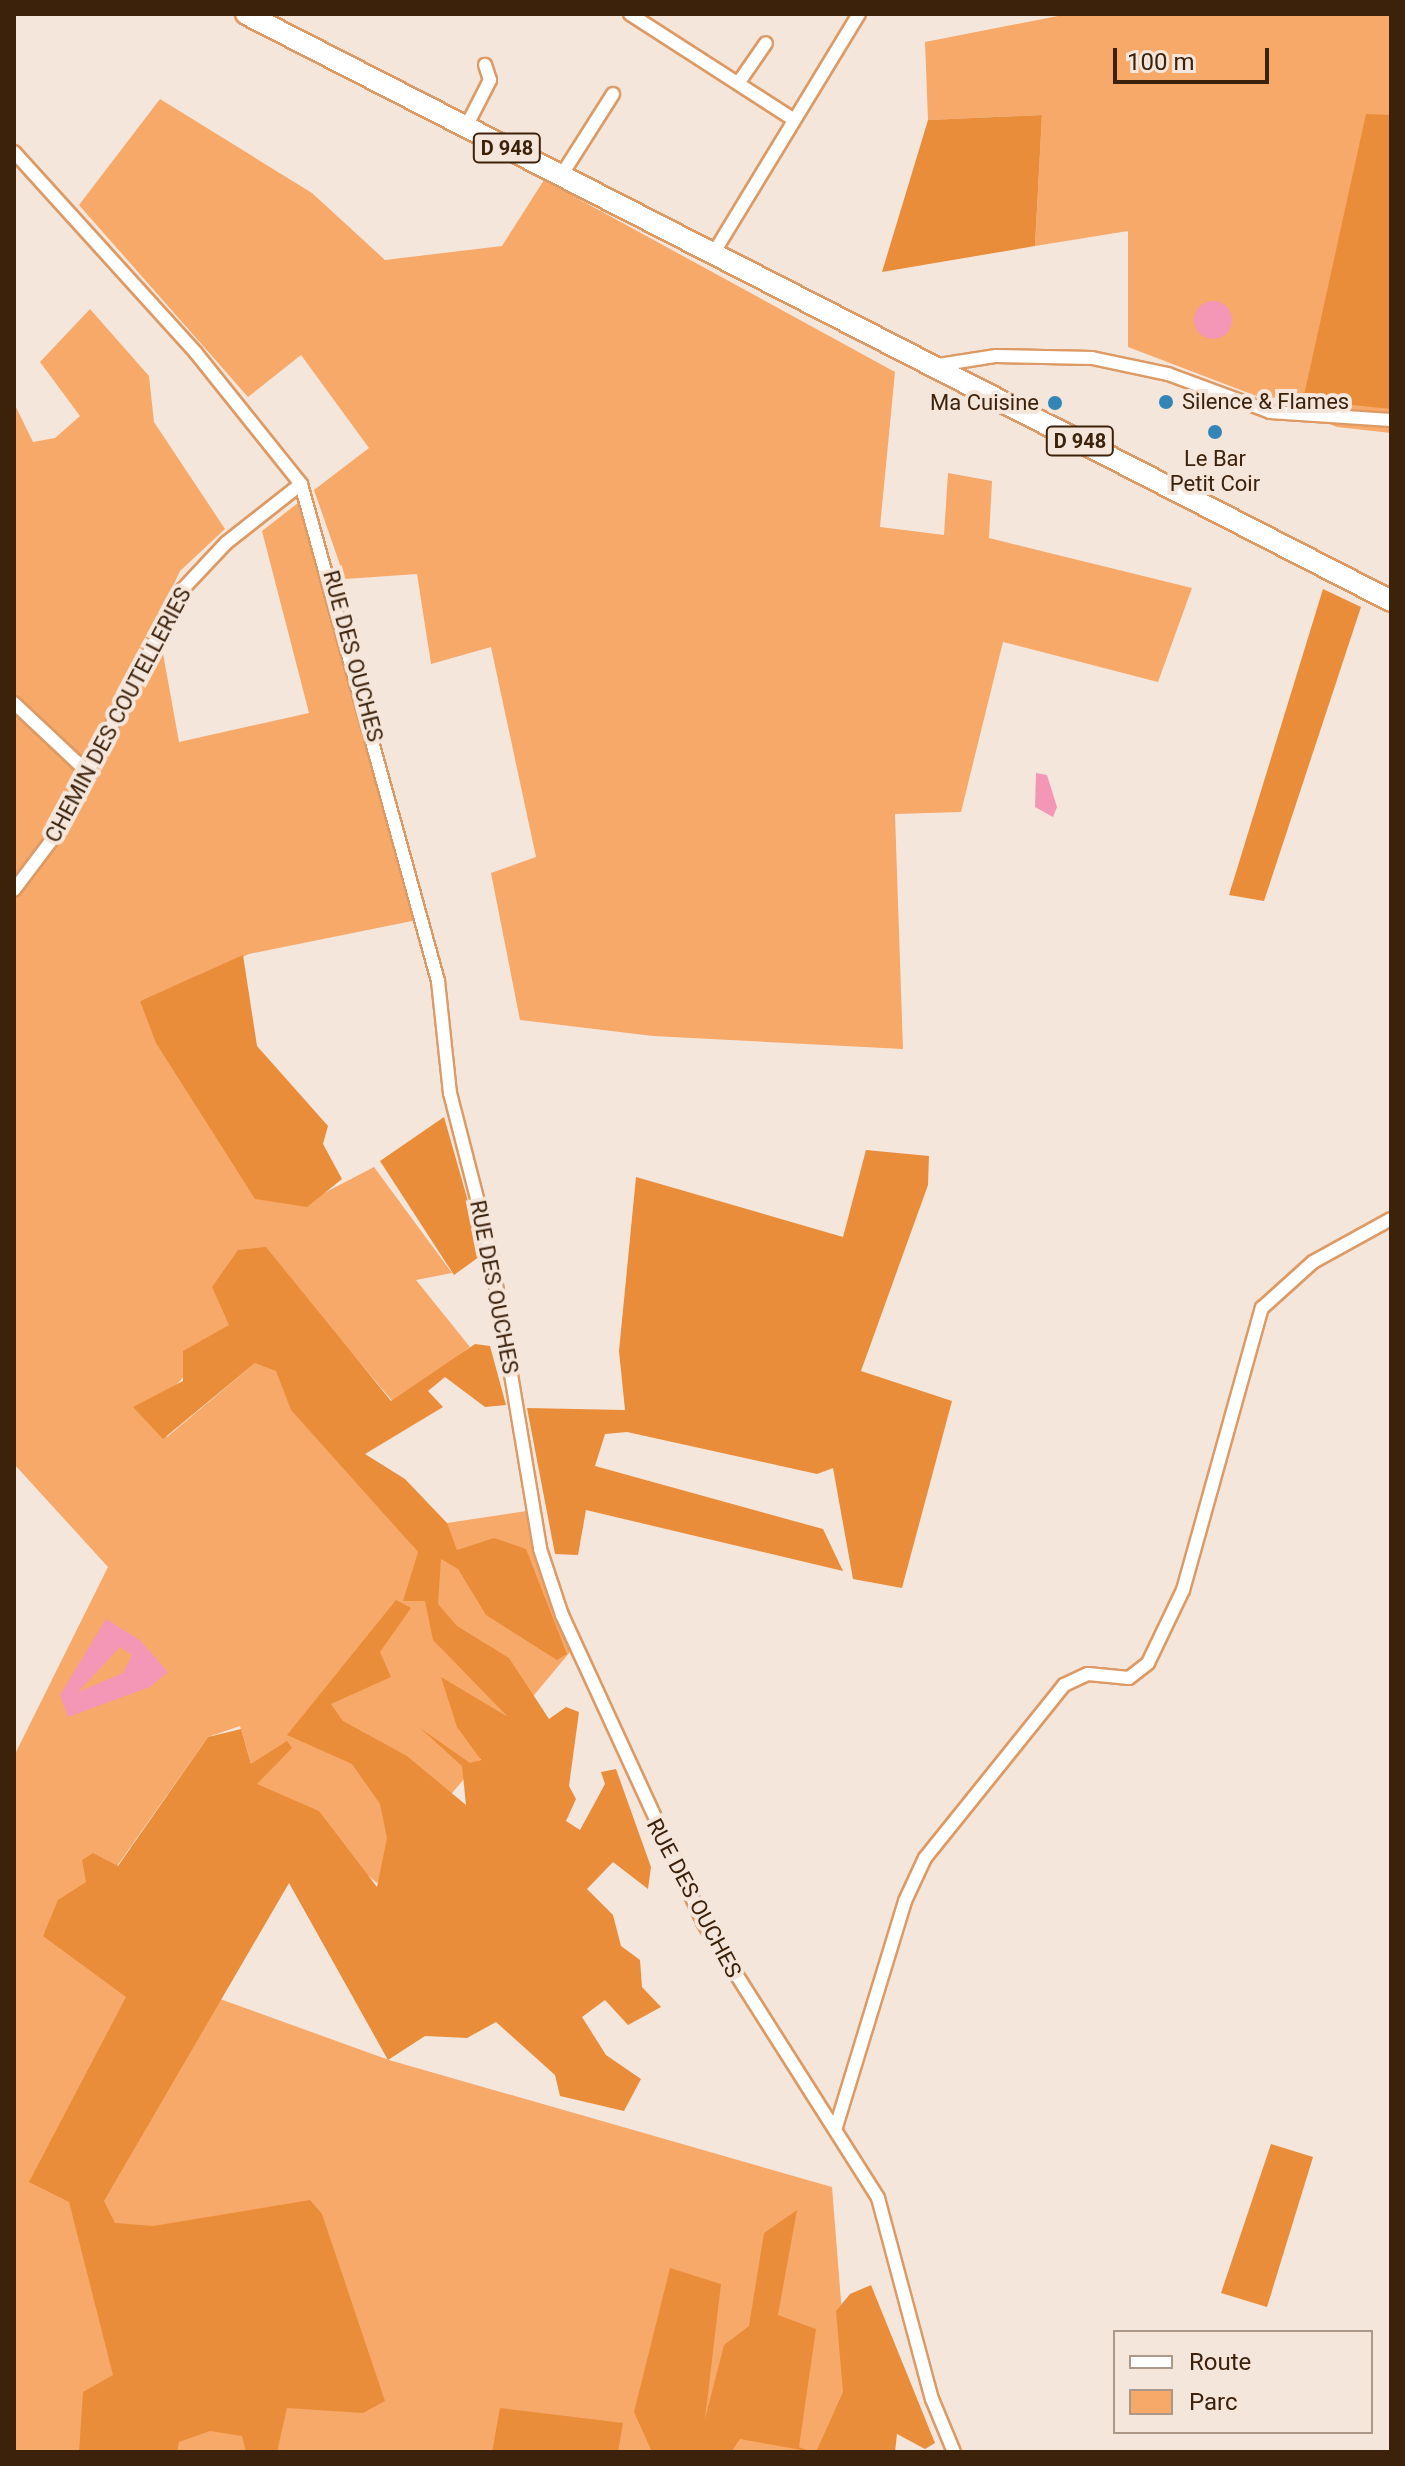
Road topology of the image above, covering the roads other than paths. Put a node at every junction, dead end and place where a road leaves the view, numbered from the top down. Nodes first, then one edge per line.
1 (246, 14) edge
2 (630, 14) edge
3 (859, 14) edge
4 (766, 43) dead end
5 (485, 65) dead end
6 (739, 82) junction
7 (613, 94) dead end
8 (793, 119) junction
9 (466, 127) junction
10 (14, 152) edge
11 (561, 176) junction
12 (713, 254) junction
13 (932, 366) junction
14 (1391, 420) edge
15 (301, 484) junction
16 (1391, 601) edge
17 (14, 703) edge
18 (85, 770) junction
19 (14, 890) edge
20 (1391, 1219) edge
21 (836, 2127) junction
22 (954, 2452) edge

1 - 9 main road, D 948
2 - 6 street
3 - 8 street
4 - 6 street
5 - 9 street
6 - 8 street
7 - 11 street
8 - 12 street
9 - 11 main road, D 948
10 - 15 street, RUE DES OUCHES
11 - 12 main road, D 948
12 - 13 main road, D 948
13 - 14 street
13 - 16 main road, D 948
15 - 18 street, CHEMIN DES COUTELLERIES
15 - 21 street, RUE DES OUCHES
17 - 18 street
18 - 19 street, CHEMIN DES COUTELLERIES
20 - 21 street
21 - 22 street, RUE DES OUCHES

